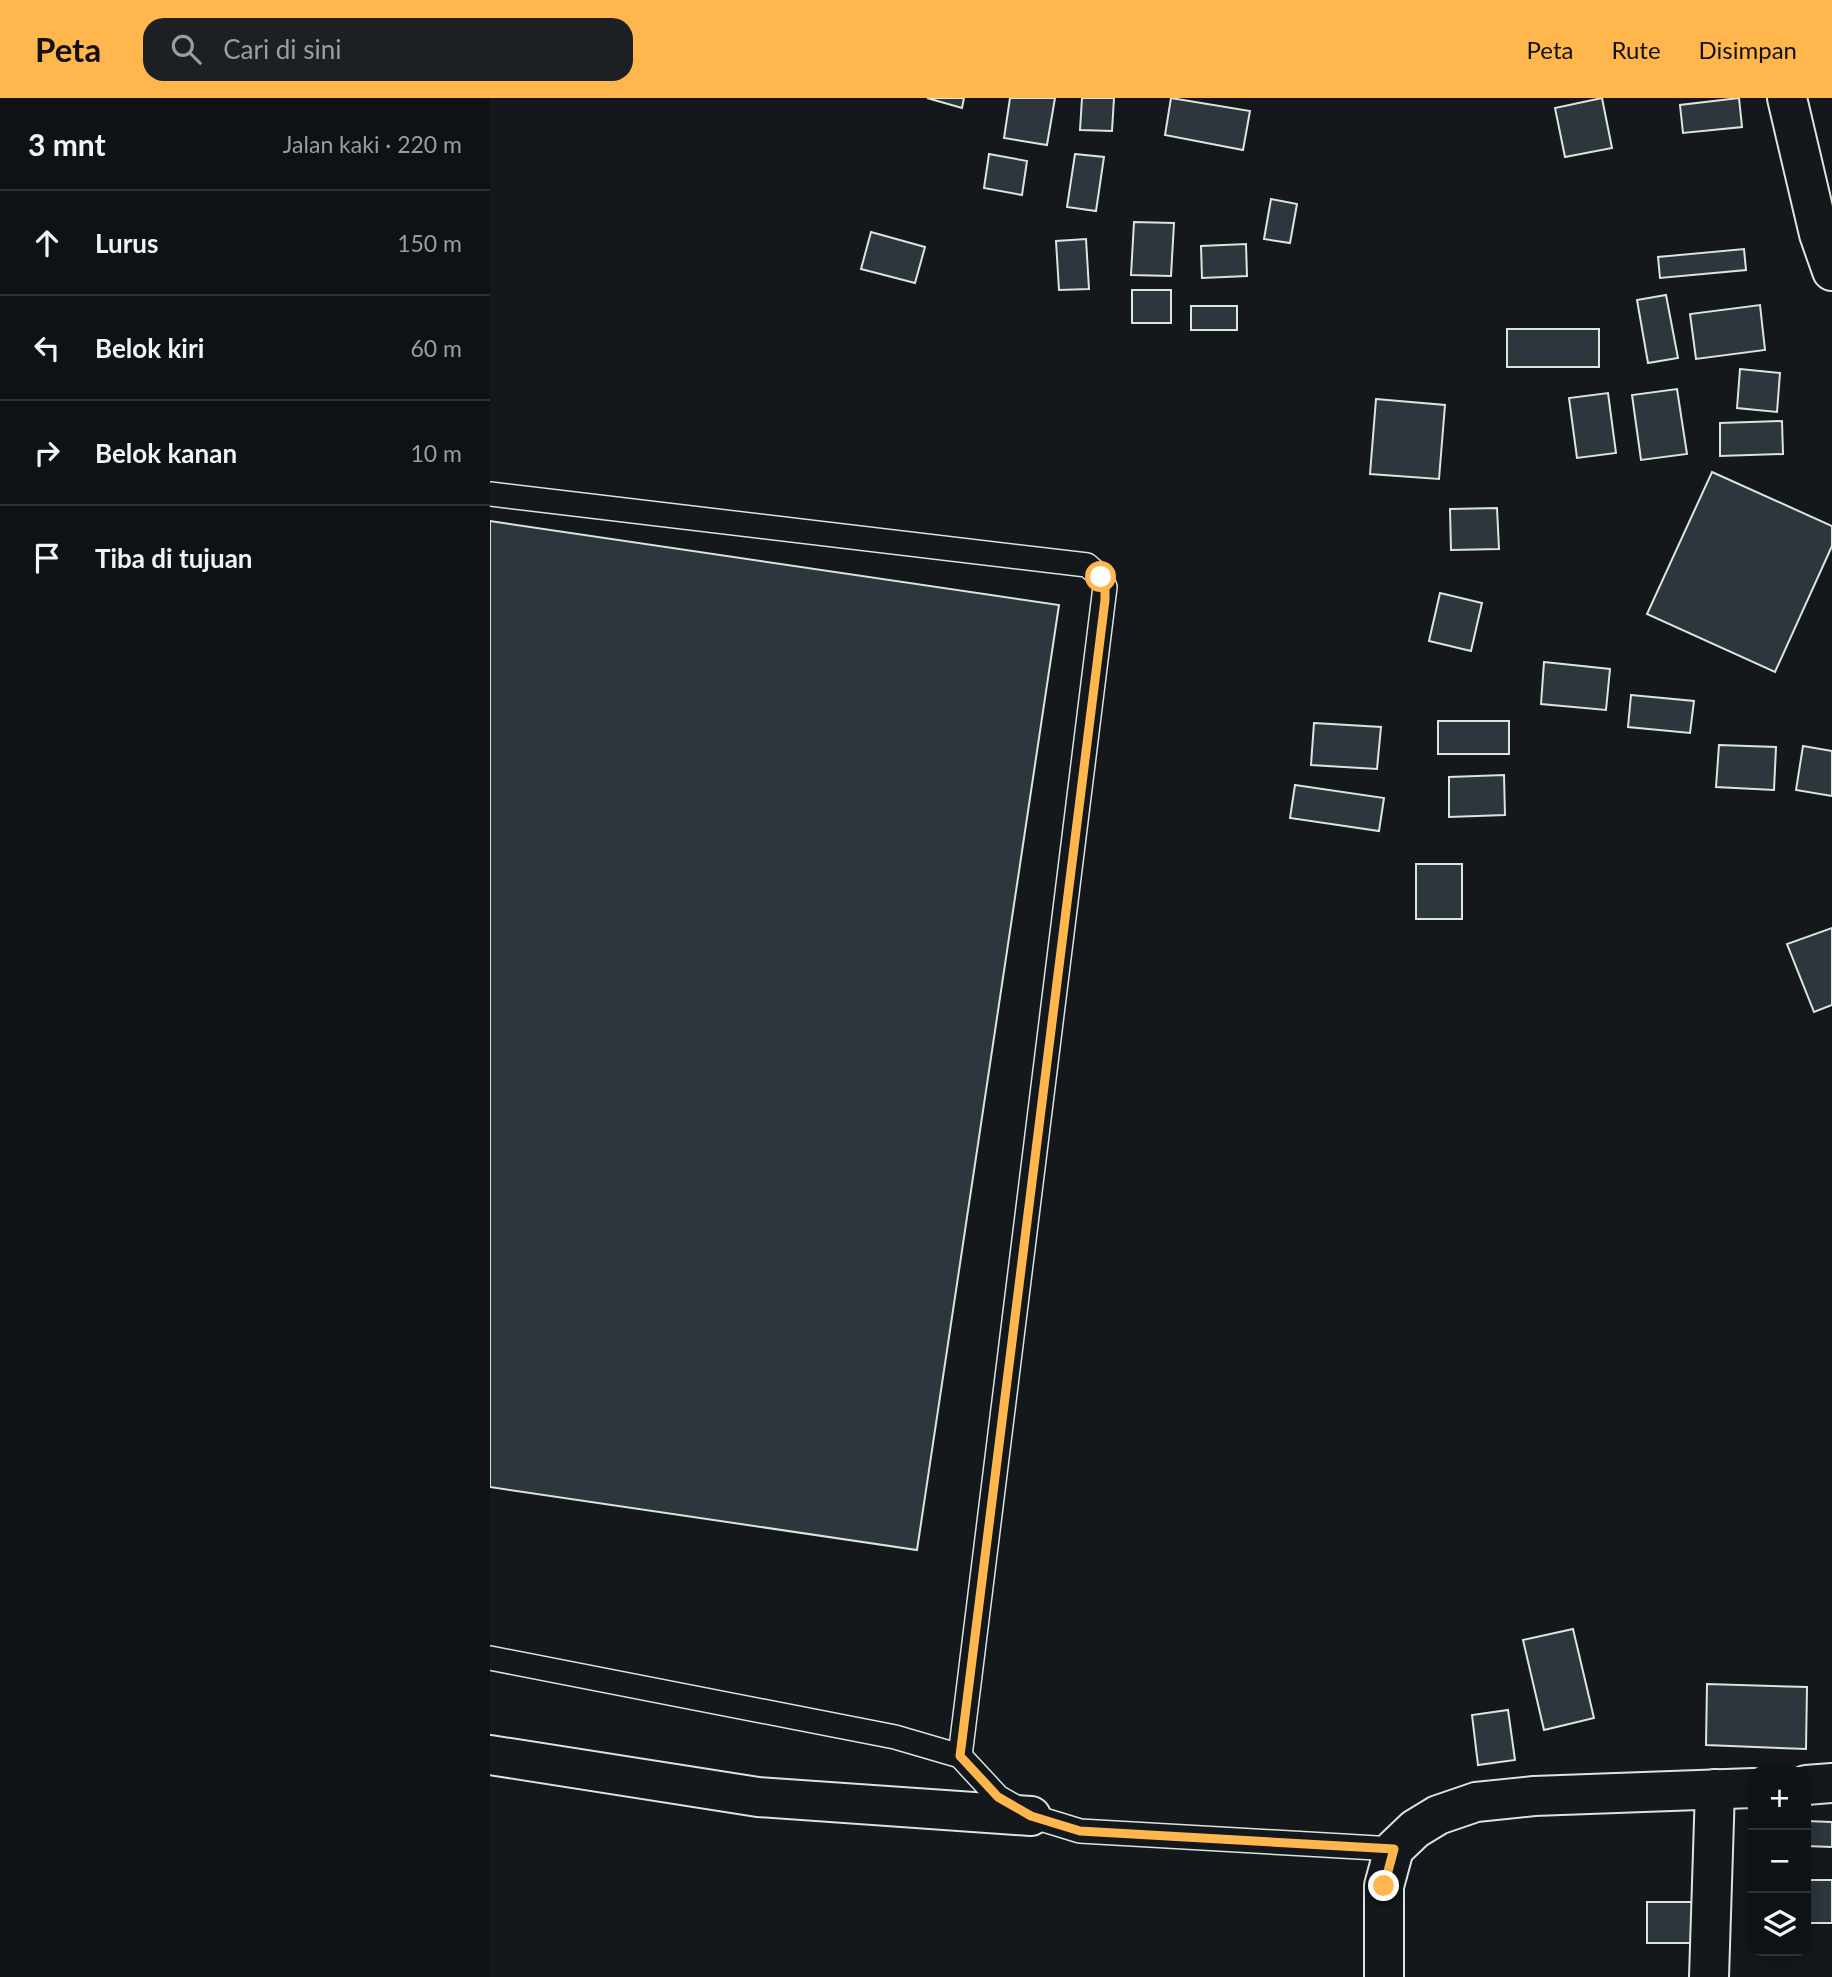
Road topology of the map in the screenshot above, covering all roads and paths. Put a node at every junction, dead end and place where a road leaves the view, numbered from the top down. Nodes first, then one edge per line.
1 (1787, 98) edge
2 (1832, 271) edge
3 (490, 494) edge
4 (490, 1658) edge
5 (490, 1755) edge
6 (960, 1756) junction
7 (1832, 1783) edge
8 (1811, 1785) edge
9 (1748, 1788) edge
10 (1715, 1790) junction
11 (1031, 1816) junction
12 (1394, 1849) junction
13 (1384, 1977) edge
14 (1709, 1977) edge

1 - 2 street
3 - 6 lane
4 - 6 lane
5 - 11 street
6 - 11 lane
7 - 8 street
9 - 10 street
10 - 12 street
10 - 14 street
11 - 12 lane
12 - 13 street

